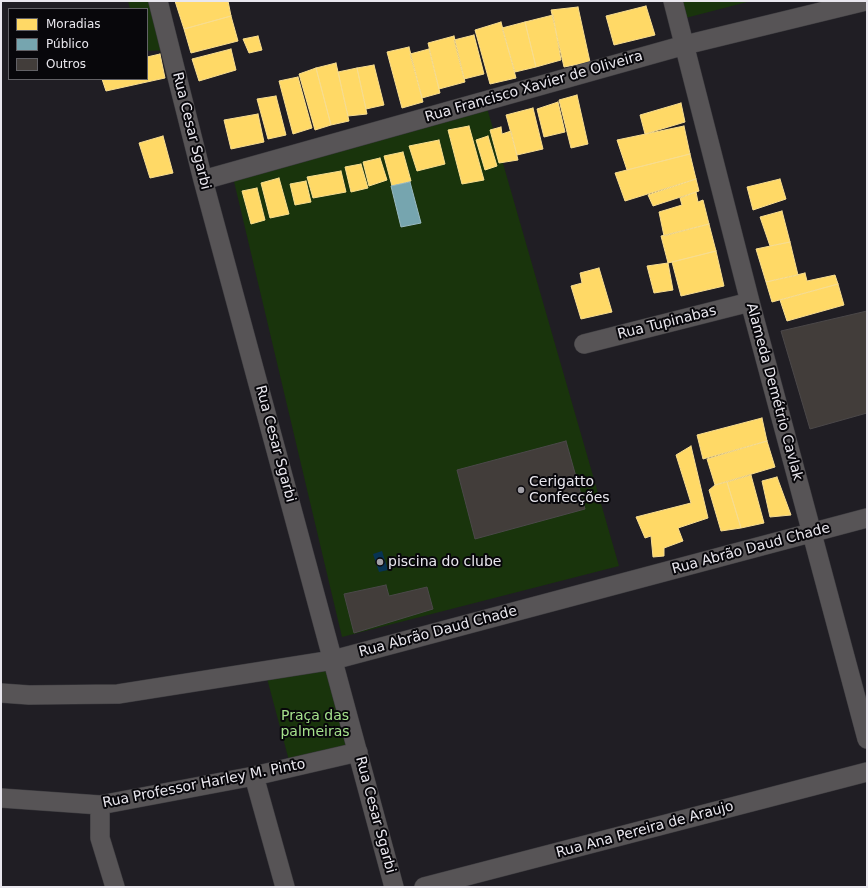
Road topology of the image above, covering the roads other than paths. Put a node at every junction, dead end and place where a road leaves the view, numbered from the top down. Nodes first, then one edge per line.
1 (158, 1) edge
2 (673, 1) edge
3 (866, 1) edge
4 (685, 45) junction
5 (203, 180) junction
6 (750, 302) junction
7 (584, 344) dead end
8 (867, 518) edge
9 (812, 533) junction
10 (333, 660) junction
11 (1, 693) edge
12 (867, 739) edge
13 (358, 752) junction
14 (867, 772) edge
15 (254, 776) junction
16 (1, 798) edge
17 (100, 805) junction
18 (115, 887) edge
19 (285, 887) edge
20 (394, 887) edge
21 (424, 887) edge

1 - 5 street, Rua Cesar Sgarbi
2 - 4 street, Alameda Demétrio Cavlak
3 - 4 street, Rua Francisco Xavier de Oliveira
4 - 5 street, Rua Francisco Xavier de Oliveira
4 - 6 street, Alameda Demétrio Cavlak
5 - 10 street, Rua Cesar Sgarbi
6 - 7 street, Rua Tupinabas
6 - 9 street, Alameda Demétrio Cavlak
8 - 9 street, Rua Abrão Daud Chade
9 - 10 street, Rua Abrão Daud Chade
9 - 12 street, Alameda Demétrio Cavlak
10 - 11 street, Rua Abrão Daud Chade
10 - 13 street, Rua Cesar Sgarbi
13 - 15 street, Rua Professor Harley M. Pinto
13 - 20 street, Rua Cesar Sgarbi
14 - 21 street, Rua Ana Pereira de Araujo
15 - 17 street, Rua Professor Harley M. Pinto
15 - 19 street
16 - 17 street, Rua Professor Harley M. Pinto
17 - 18 street

